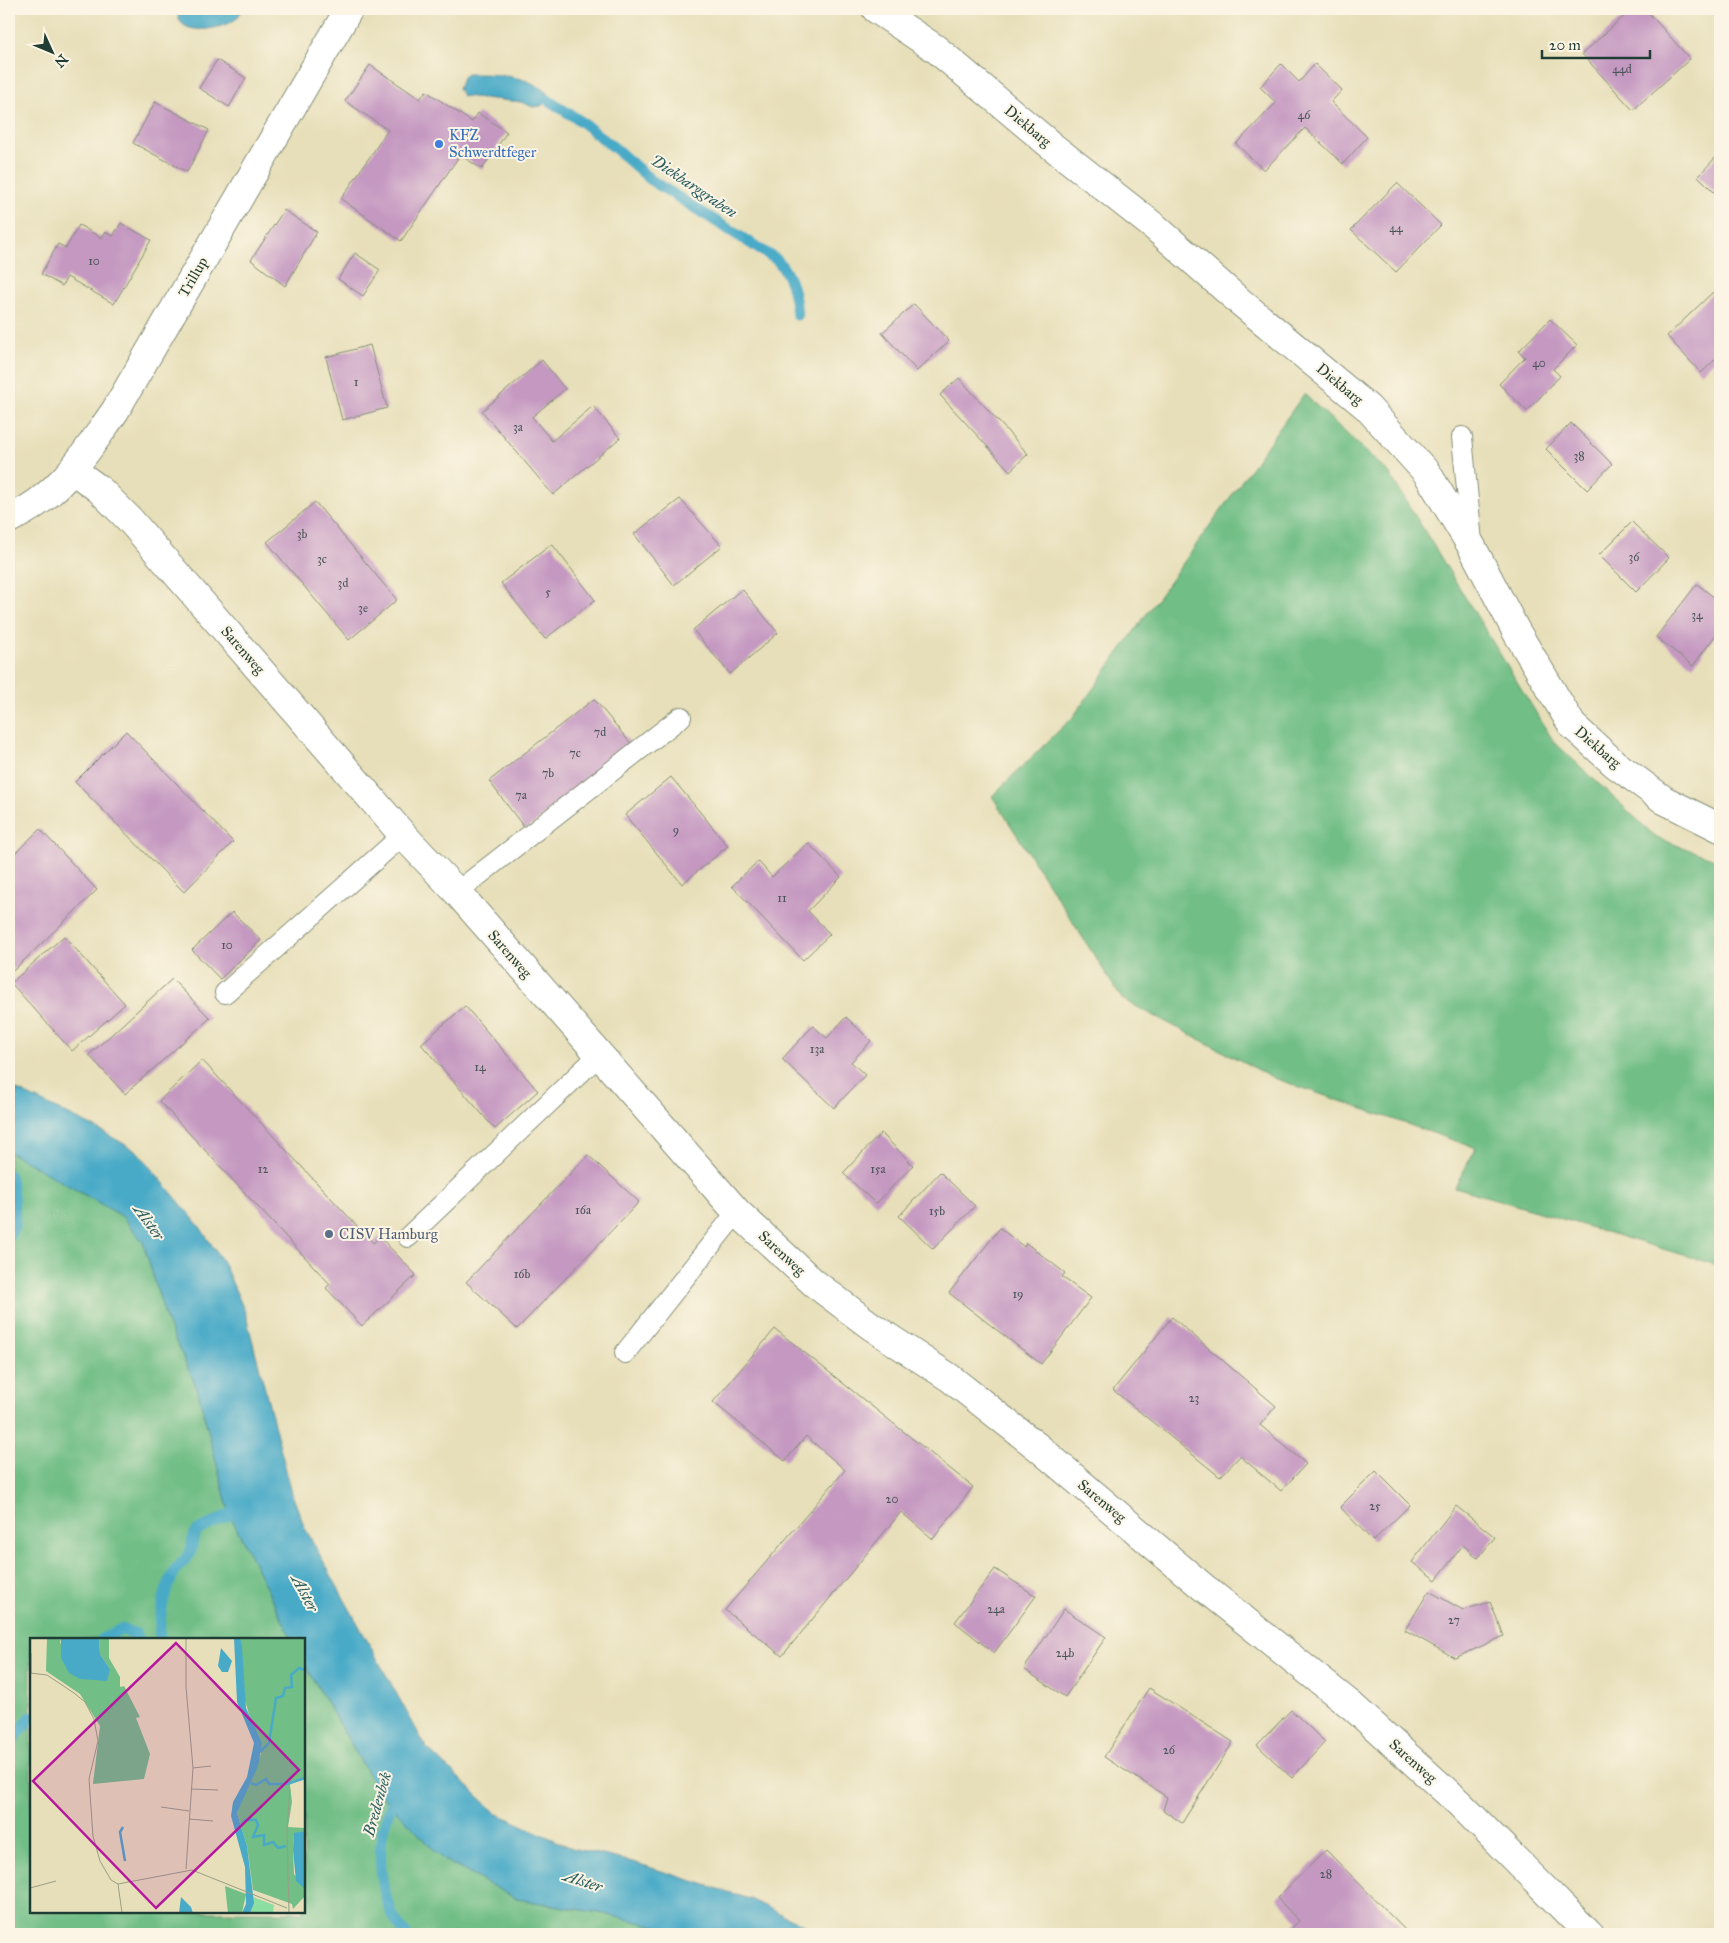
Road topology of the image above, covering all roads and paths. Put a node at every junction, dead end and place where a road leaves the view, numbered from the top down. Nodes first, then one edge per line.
1 (349, 9) edge
2 (876, 9) edge
3 (1462, 436) dead end
4 (74, 471) junction
5 (9, 519) edge
6 (1472, 547) junction
7 (681, 717) dead end
8 (1720, 828) edge
9 (403, 835) junction
10 (456, 892) junction
11 (225, 993) dead end
12 (599, 1055) junction
13 (737, 1212) junction
14 (408, 1237) dead end
15 (625, 1354) dead end
16 (1589, 1934) edge

1 - 4 street, Trillup
2 - 6 street, Diekbarg
3 - 6 lane
4 - 5 street, Trillup
4 - 9 street, Sarenweg
6 - 8 street, Diekbarg
7 - 10 lane
9 - 10 street, Sarenweg
9 - 11 lane
10 - 12 street, Sarenweg
12 - 13 street, Sarenweg
12 - 14 lane
13 - 15 lane
13 - 16 street, Sarenweg

